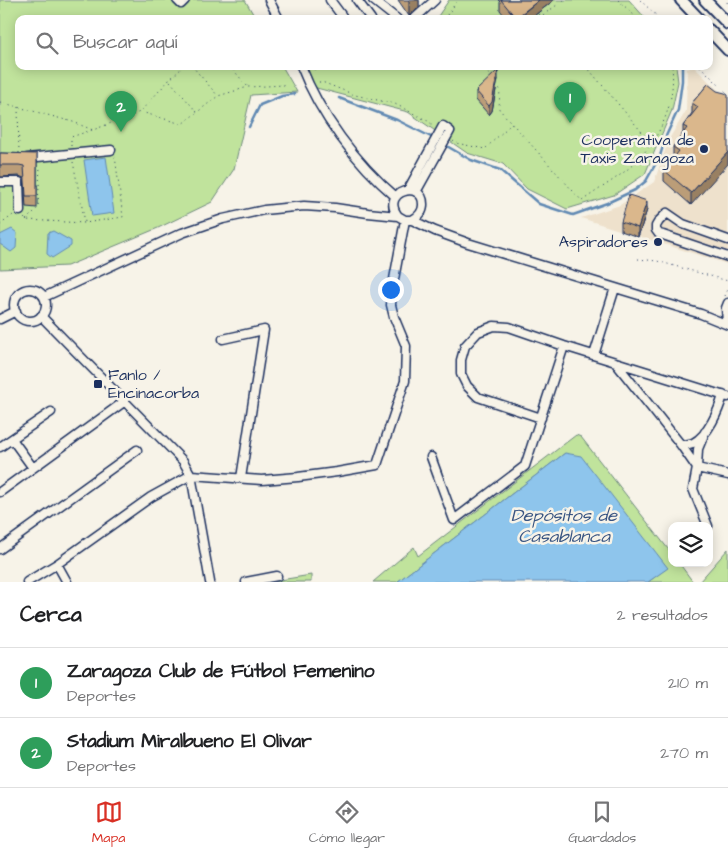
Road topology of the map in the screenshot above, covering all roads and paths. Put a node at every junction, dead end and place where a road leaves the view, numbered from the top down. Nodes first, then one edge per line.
1 (269, 0) edge
2 (330, 0) edge
3 (357, 0) edge
4 (373, 0) edge
5 (434, 0) edge
6 (458, 0) edge
7 (564, 0) edge
8 (618, 0) edge
9 (640, 0) edge
10 (681, 0) edge
11 (705, 0) edge
12 (277, 15) edge
13 (341, 15) edge
14 (368, 15) edge
15 (392, 15) edge
16 (418, 15) edge
17 (447, 15) edge
18 (544, 15) edge
19 (634, 15) edge
20 (656, 15) edge
21 (695, 15) edge
22 (728, 24) edge
23 (713, 34) edge
24 (728, 50) edge
25 (180, 70) edge
26 (195, 70) edge
27 (233, 70) edge
28 (302, 70) edge
29 (485, 70) edge
30 (589, 70) edge
31 (672, 70) edge
32 (704, 70) edge
33 (169, 80) junction
34 (319, 82) dead end
35 (284, 85) dead end
36 (248, 87) junction
37 (728, 94) edge
38 (218, 96) junction
39 (0, 102) edge
40 (18, 107) junction
41 (140, 112) junction
42 (198, 112) junction
43 (512, 123) junction
44 (93, 130) junction
45 (444, 133) junction
46 (652, 144) junction
47 (110, 150) joint
48 (72, 153) junction
49 (40, 156) junction
50 (19, 158) joint
51 (0, 182) edge
52 (412, 191) junction
53 (396, 197) junction
54 (393, 207) junction
55 (20, 211) junction
56 (383, 214) junction
57 (420, 214) junction
58 (405, 218) junction
59 (26, 220) junction
60 (85, 223) junction
61 (0, 225) edge
62 (436, 231) junction
63 (728, 240) edge
64 (728, 257) edge
65 (638, 259) dead end
66 (728, 281) edge
67 (615, 288) junction
68 (44, 297) junction
69 (727, 306) edge
70 (16, 311) junction
71 (41, 316) junction
72 (712, 318) junction
73 (0, 319) edge
74 (727, 325) edge
75 (223, 339) dead end
76 (564, 346) junction
77 (594, 356) junction
78 (615, 362) junction
79 (726, 396) edge
80 (125, 401) junction
81 (51, 412) dead end
82 (541, 418) junction
83 (705, 432) junction
84 (12, 439) junction
85 (681, 446) junction
86 (0, 447) edge
87 (137, 450) dead end
88 (431, 456) dead end
89 (33, 468) junction
90 (697, 468) junction
91 (191, 475) junction
92 (728, 475) edge
93 (241, 478) junction
94 (0, 492) edge
95 (707, 522) edge
96 (0, 549) edge
97 (56, 564) junction
98 (276, 576) dead end
99 (27, 582) edge
100 (67, 582) edge
101 (210, 582) edge
102 (246, 582) edge

1 - 12 street
2 - 13 street
3 - 14 street
4 - 15 street
5 - 16 street
6 - 17 path
7 - 18 path
8 - 19 path
9 - 20 path
10 - 21 main road
11 - 22 main road
23 - 24 main road
25 - 33 path
26 - 38 path
27 - 36 path
28 - 53 street
29 - 43 path
30 - 46 path
31 - 46 path
32 - 37 path
33 - 41 path
33 - 42 path
34 - 45 path
35 - 36 path
36 - 38 path
38 - 42 path
39 - 40 path
40 - 44 path
40 - 50 path
41 - 42 path
41 - 44 path
43 - 45 path
43 - 46 path
44 - 48 path
45 - 52 street
47 - 48 street
47 - 60 path
48 - 49 street
48 - 60 path
49 - 50 street
49 - 59 path
51 - 55 street
52 - 53 street
52 - 57 street
53 - 54 street
54 - 56 street
54 - 58 street
55 - 59 path
55 - 61 path
56 - 58 street
56 - 68 street
57 - 58 street
57 - 62 street
58 - 62 street
58 - 93 street
59 - 60 path
62 - 67 street
63 - 64 street
65 - 66 path
67 - 72 street
67 - 77 street
68 - 70 street
68 - 71 street
69 - 72 street
69 - 74 street
70 - 71 street
70 - 73 street
71 - 80 street
72 - 74 street
75 - 93 street
76 - 77 street
76 - 82 street
76 - 82 street
77 - 78 street
78 - 79 street
78 - 85 street
79 - 83 street
80 - 89 street
80 - 91 street
81 - 84 street
82 - 88 street
83 - 85 street
83 - 90 street
84 - 86 street
84 - 89 street
85 - 90 street
87 - 96 street
89 - 94 street
90 - 92 street
90 - 95 street
91 - 93 street
91 - 97 street
91 - 101 street
97 - 99 street
97 - 100 street
98 - 102 street

